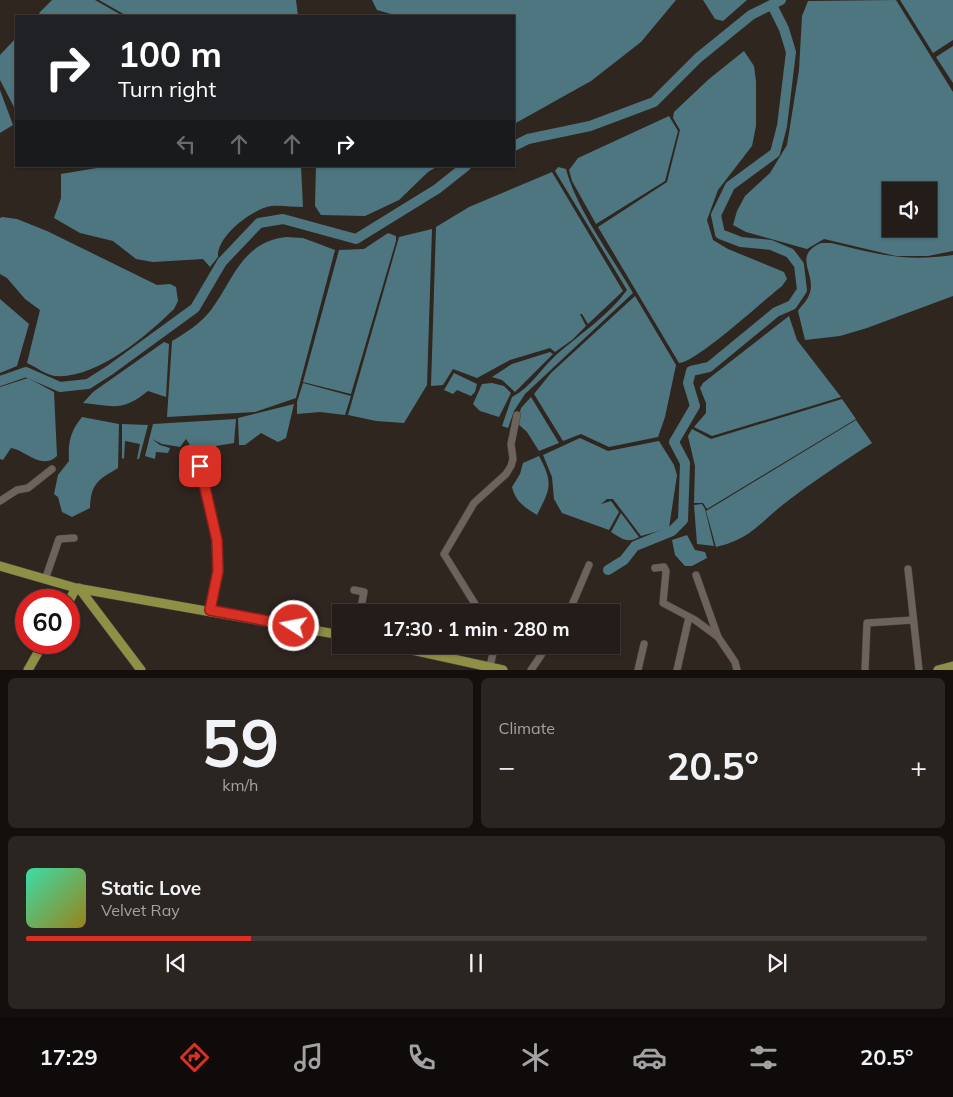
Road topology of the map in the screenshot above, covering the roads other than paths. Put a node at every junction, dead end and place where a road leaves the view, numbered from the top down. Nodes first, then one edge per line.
1 (516, 415) dead end
2 (200, 466) dead end
3 (52, 469) dead end
4 (0, 501) edge
5 (74, 538) dead end
6 (589, 565) dead end
7 (0, 566) edge
8 (655, 568) dead end
9 (908, 569) dead end
10 (696, 575) dead end
11 (46, 580) junction
12 (78, 588) junction
13 (354, 590) dead end
14 (362, 604) edge
15 (475, 604) edge
16 (572, 604) edge
17 (210, 610) junction
18 (688, 617) junction
19 (913, 620) junction
20 (332, 633) edge
21 (718, 637) junction
22 (644, 644) dead end
23 (37, 654) edge
24 (432, 654) edge
25 (493, 654) edge
26 (542, 654) edge
27 (490, 666) junction
28 (953, 666) edge
29 (28, 670) edge
30 (141, 670) edge
31 (503, 670) edge
32 (531, 670) edge
33 (638, 670) edge
34 (678, 670) edge
35 (737, 670) edge
36 (865, 670) edge
37 (920, 670) edge
38 (938, 670) edge

1 - 15 street
2 - 17 street
3 - 4 street
5 - 11 street
6 - 16 street
7 - 11 main road
8 - 18 street
9 - 19 street
10 - 21 street
11 - 12 main road
12 - 17 main road
12 - 30 main road
13 - 14 street
17 - 20 main road
18 - 21 street
18 - 34 street
19 - 36 street
19 - 37 street
21 - 35 street
22 - 33 street
23 - 29 main road
24 - 27 main road
25 - 27 street
26 - 32 street
27 - 31 main road
28 - 38 main road

